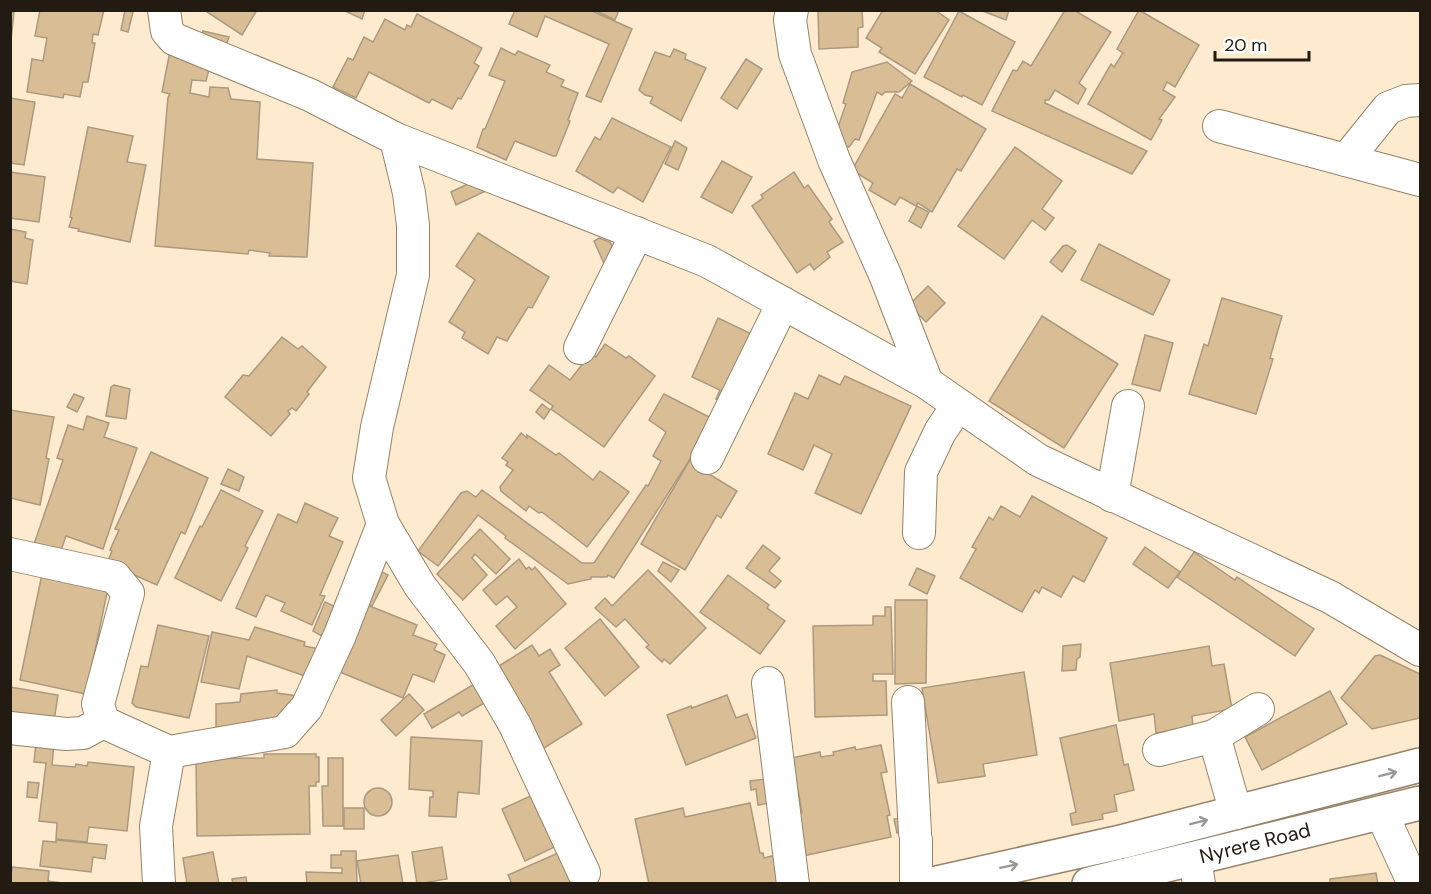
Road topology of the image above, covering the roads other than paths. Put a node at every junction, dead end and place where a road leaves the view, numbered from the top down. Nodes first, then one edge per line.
1 (164, 10) edge
2 (792, 10) edge
3 (1420, 100) edge
4 (1219, 126) dead end
5 (396, 139) junction
6 (1346, 160) junction
7 (1420, 180) edge
8 (637, 233) junction
9 (783, 303) junction
10 (580, 348) dead end
11 (927, 383) junction
12 (958, 405) junction
13 (1128, 406) dead end
14 (707, 458) dead end
15 (1112, 496) junction
16 (382, 524) junction
17 (919, 533) dead end
18 (10, 554) edge
19 (1420, 650) edge
20 (768, 683) dead end
21 (908, 702) dead end
22 (1258, 708) dead end
23 (103, 722) junction
24 (10, 728) edge
25 (1214, 736) junction
26 (1159, 750) dead end
27 (169, 752) junction
28 (1420, 765) edge
29 (1420, 802) edge
30 (1381, 812) junction
31 (1236, 813) junction
32 (1197, 871) edge
33 (584, 873) dead end
34 (159, 884) edge
35 (793, 884) edge
36 (916, 884) edge
37 (932, 884) edge
38 (1089, 884) edge
39 (1414, 884) edge

1 - 5 street
2 - 11 street
3 - 6 street
4 - 6 street
5 - 8 street
5 - 16 street
6 - 7 street
8 - 9 street
8 - 10 street
9 - 11 street
9 - 14 street
11 - 12 street
12 - 15 street
12 - 17 street
13 - 15 street
15 - 19 street
16 - 27 street
16 - 33 street
18 - 23 street
20 - 35 street
21 - 36 street
22 - 25 street
23 - 24 street
23 - 27 street
25 - 26 street
25 - 31 street
27 - 34 street
31 -> 28 main road
29 - 30 main road, Nyrere Road
30 - 32 main road, Nyrere Road
30 - 39 street
37 -> 31 main road
32 - 38 main road, Nyrere Road

